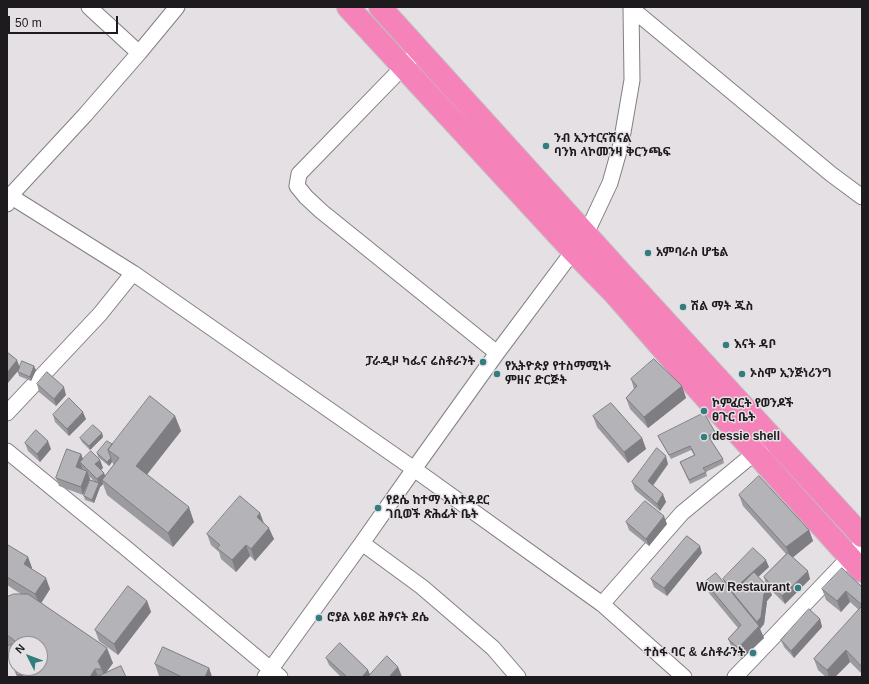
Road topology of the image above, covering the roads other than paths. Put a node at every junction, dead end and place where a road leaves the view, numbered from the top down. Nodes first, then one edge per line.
1 (89, 7) edge
2 (177, 7) edge
3 (348, 7) edge
4 (380, 7) edge
5 (631, 7) edge
6 (419, 50) junction
7 (139, 53) junction
8 (403, 67) junction
9 (862, 197) edge
10 (8, 198) edge
11 (580, 243) junction
12 (133, 273) junction
13 (497, 354) junction
14 (714, 374) junction
15 (698, 389) junction
16 (7, 413) edge
17 (772, 438) junction
18 (7, 451) edge
19 (756, 452) junction
20 (414, 469) junction
21 (862, 536) edge
22 (362, 543) junction
23 (858, 557) edge
24 (602, 604) junction
25 (272, 674) edge
26 (518, 677) edge
27 (684, 677) edge
28 (735, 677) edge

1 - 7 street
2 - 7 street
3 - 8 highway
4 - 6 highway
5 - 9 street
5 - 11 street
6 - 8 street
6 - 11 highway
7 - 10 street
8 - 11 highway
8 - 13 street
10 - 12 street
11 - 13 street
11 - 14 highway
11 - 15 highway
12 - 16 street
12 - 20 street
13 - 20 street
14 - 15 highway
14 - 17 highway
15 - 19 highway
17 - 19 street
17 - 21 highway
18 - 25 street
19 - 23 highway
19 - 24 street
20 - 22 street
20 - 24 street
22 - 25 street
22 - 26 street
23 - 28 street
24 - 27 street

